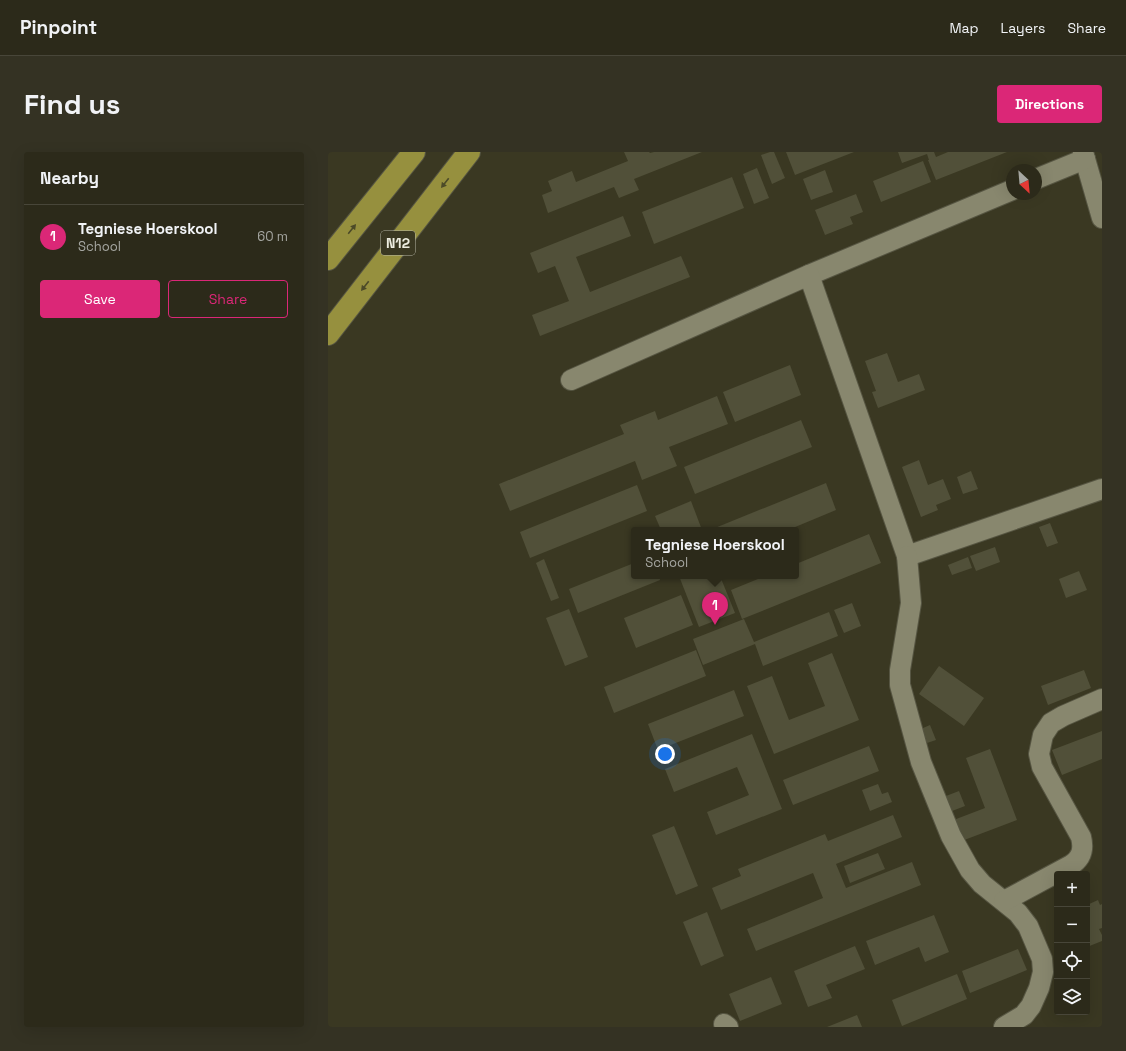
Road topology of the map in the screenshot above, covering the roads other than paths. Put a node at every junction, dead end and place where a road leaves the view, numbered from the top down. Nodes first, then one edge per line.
1 (414, 152) edge
2 (469, 152) edge
3 (1084, 155) edge
4 (1042, 176) edge
5 (1006, 193) edge
6 (1102, 218) edge
7 (329, 255) edge
8 (809, 275) junction
9 (328, 334) edge
10 (570, 380) dead end
11 (1102, 489) edge
12 (907, 556) junction
13 (1102, 699) edge
14 (1004, 900) junction
15 (1004, 1027) edge

7 -> 1 highway
2 -> 9 highway, N12
3 - 4 lane
3 - 6 lane
5 - 8 lane
8 - 10 lane
8 - 12 lane
11 - 12 lane
12 - 14 lane
13 - 14 lane
14 - 15 lane

